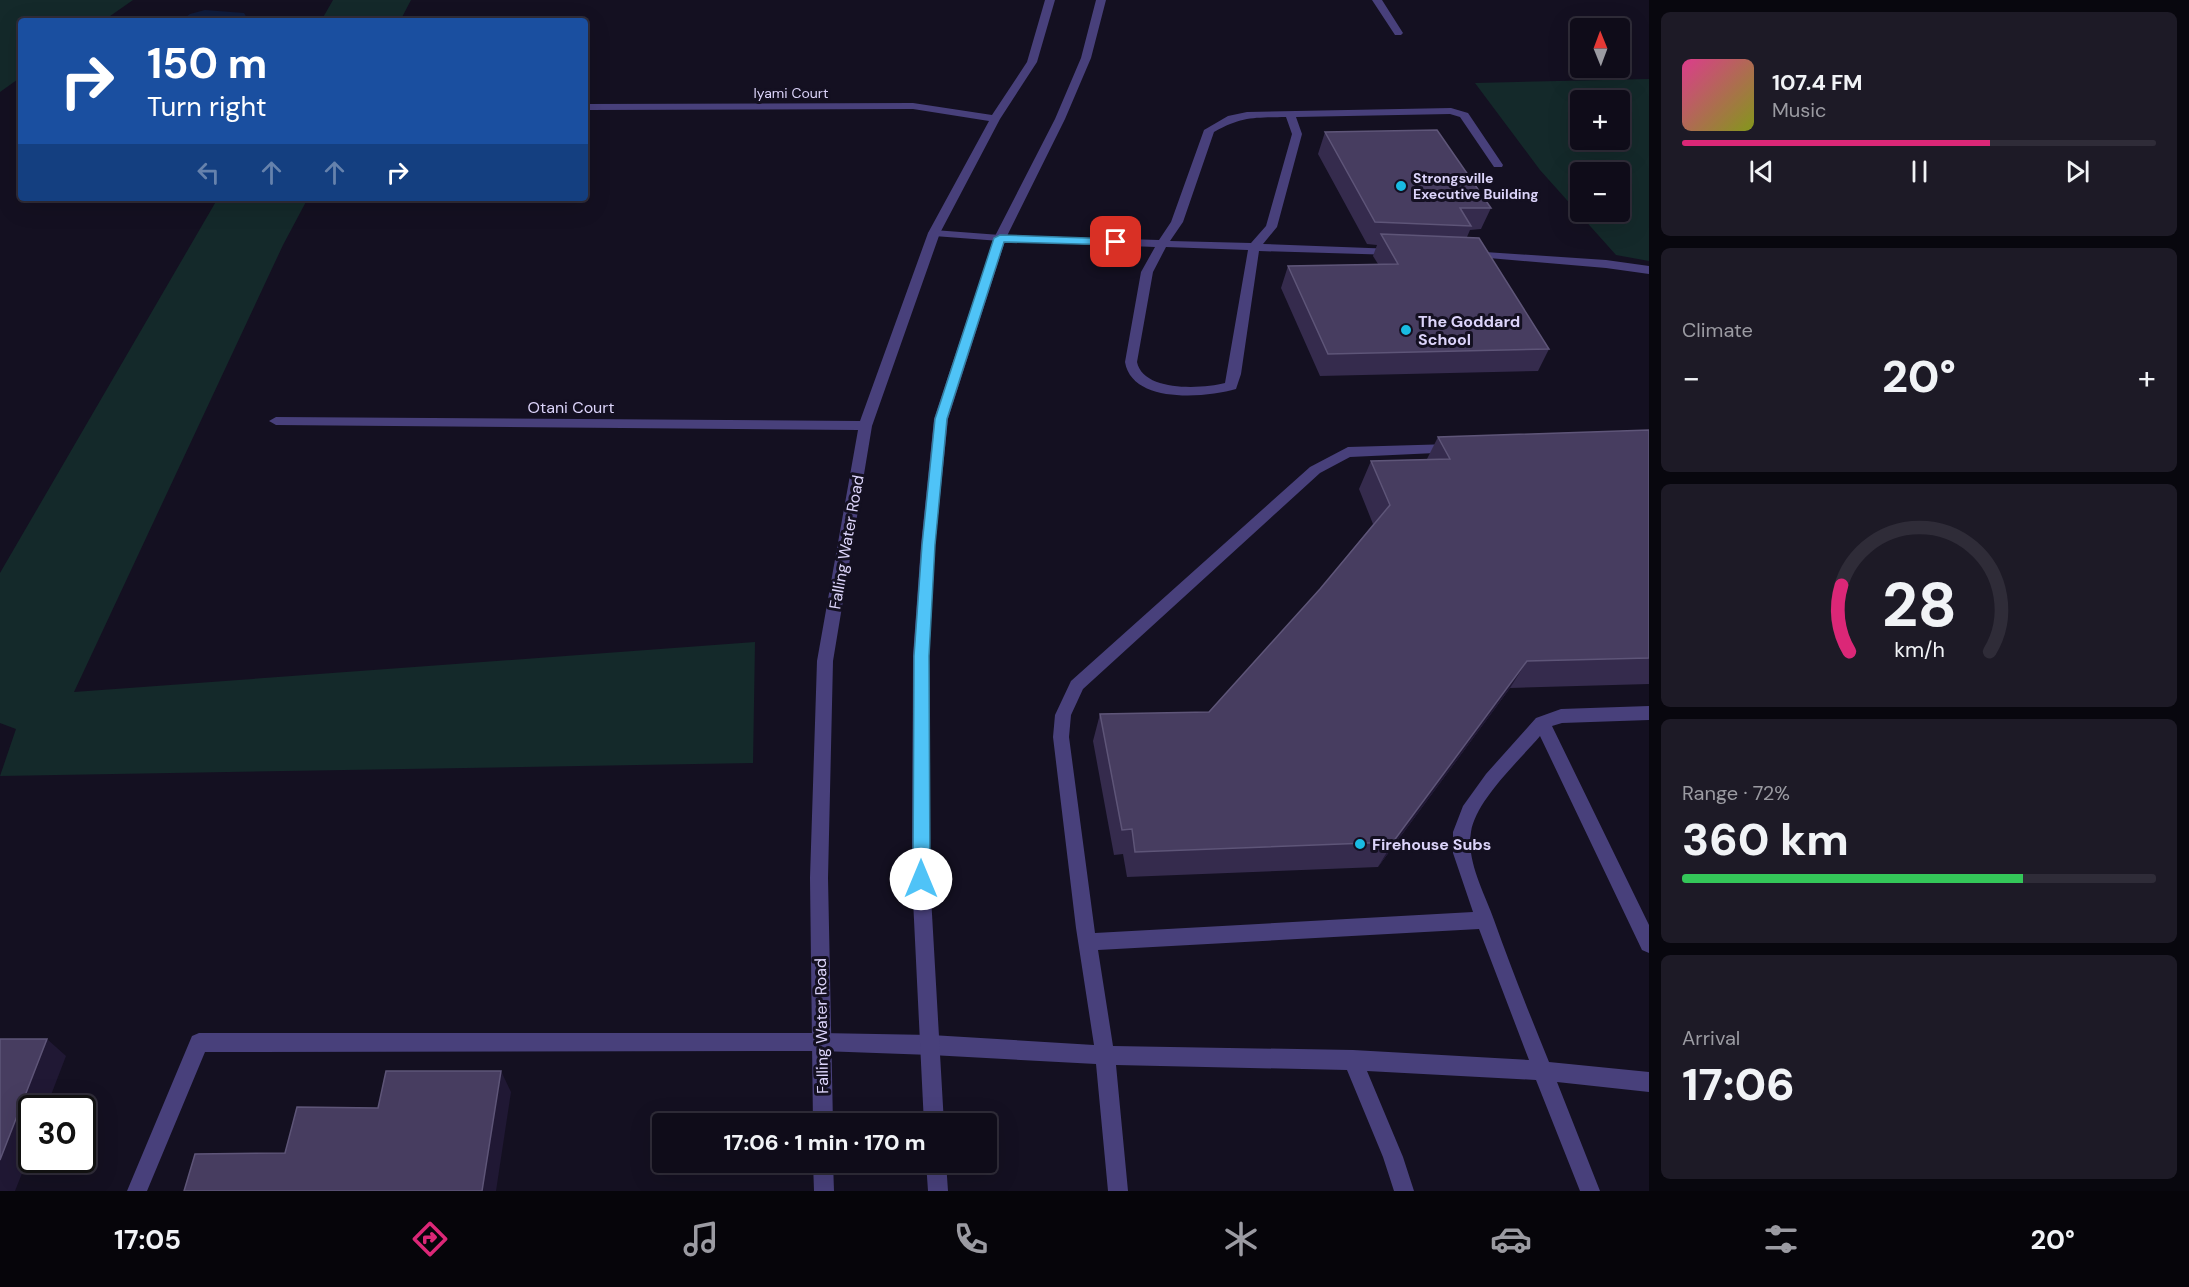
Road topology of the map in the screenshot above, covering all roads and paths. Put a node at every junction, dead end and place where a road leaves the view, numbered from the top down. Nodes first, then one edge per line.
1 (1050, 0) edge
2 (1101, 0) edge
3 (1377, 0) edge
4 (1398, 33) dead end
5 (588, 107) edge
6 (1290, 114) junction
7 (995, 119) junction
8 (1498, 165) dead end
9 (934, 233) junction
10 (1000, 238) junction
11 (1162, 244) junction
12 (1254, 247) junction
13 (1413, 252) edge
14 (1459, 254) edge
15 (1649, 270) edge
16 (276, 421) dead end
17 (865, 426) junction
18 (1470, 449) edge
19 (1649, 713) edge
20 (1542, 723) junction
21 (1485, 920) junction
22 (1088, 942) junction
23 (1649, 944) edge
24 (821, 1042) junction
25 (931, 1045) junction
26 (1105, 1055) junction
27 (1353, 1060) junction
28 (1542, 1071) junction
29 (1649, 1082) edge
30 (823, 1113) edge
31 (934, 1113) edge
32 (823, 1173) edge
33 (937, 1173) edge
34 (137, 1191) edge
35 (824, 1191) edge
36 (938, 1191) edge
37 (1118, 1191) edge
38 (1404, 1191) edge
39 (1590, 1191) edge

1 - 7 street, Falling Water Road
2 - 10 street
3 - 4 street
5 - 7 street, Iyami Court
6 - 8 street
6 - 11 street
6 - 12 street
7 - 9 street, Falling Water Road
9 - 10 street
9 - 17 street, Falling Water Road
10 - 11 street
10 - 25 street
11 - 12 street
11 - 12 street
12 - 13 street
14 - 15 street
16 - 17 street, Otani Court
17 - 24 street, Falling Water Road
18 - 22 street
19 - 20 street
20 - 21 street
20 - 23 street
21 - 22 street
21 - 28 street
22 - 26 street
24 - 25 street
24 - 30 street, Falling Water Road
24 - 34 street
25 - 26 street
25 - 31 street
26 - 27 street
26 - 37 street
27 - 28 street
27 - 38 street
28 - 29 street
28 - 39 street
32 - 35 street
33 - 36 street

